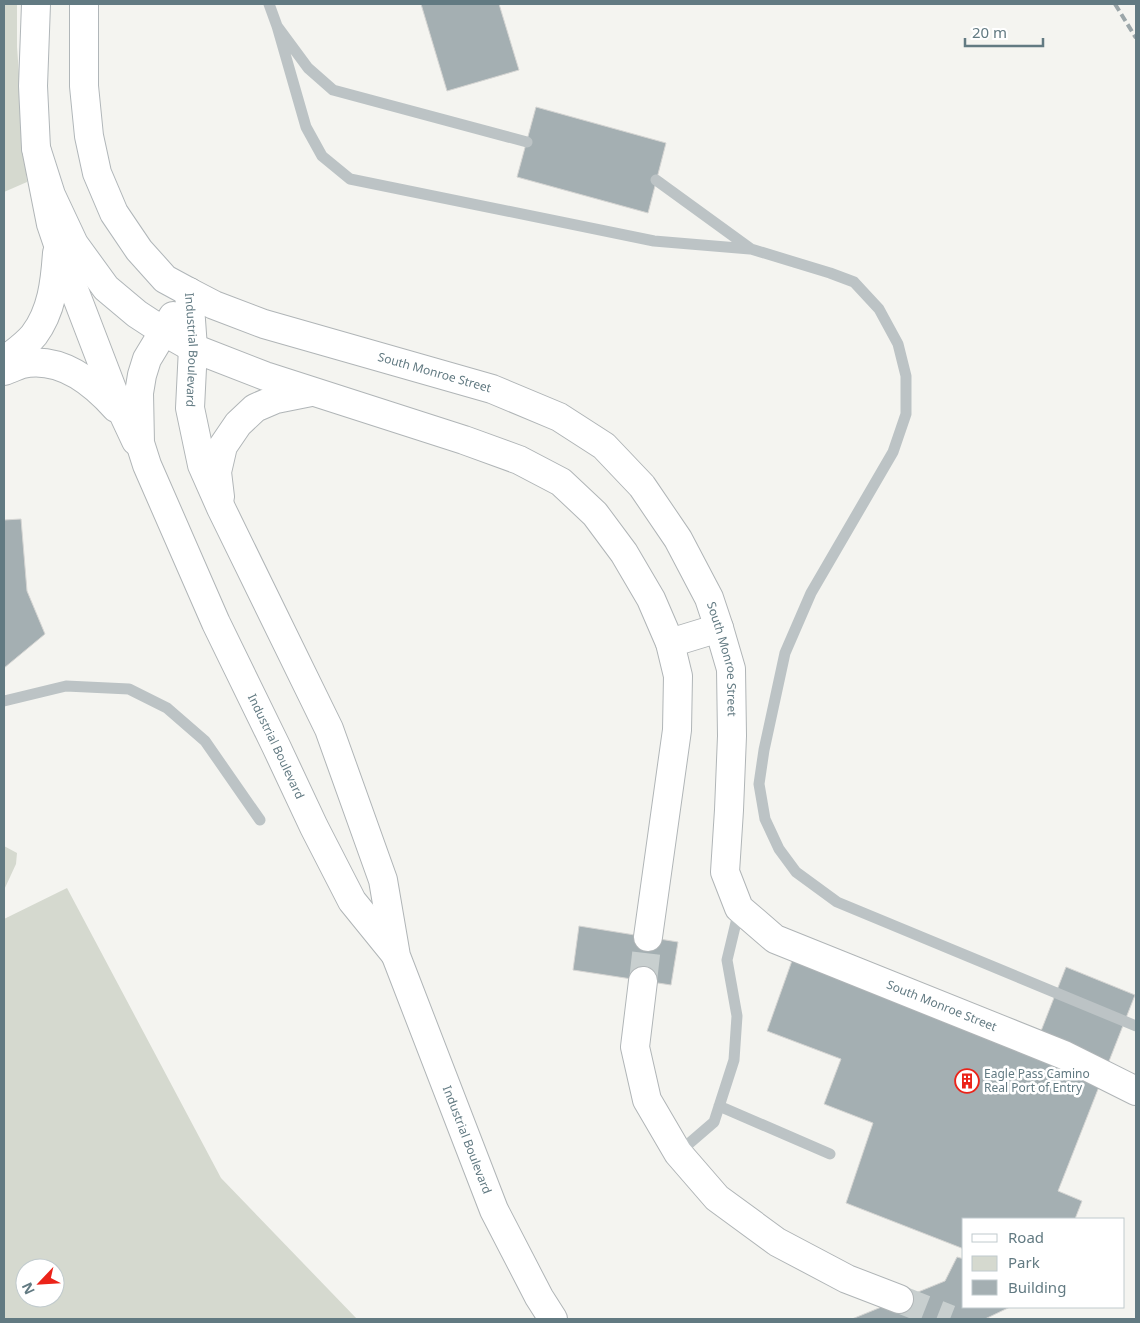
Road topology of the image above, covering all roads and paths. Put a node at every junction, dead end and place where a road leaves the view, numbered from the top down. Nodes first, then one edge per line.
1 (36, 4) edge
2 (84, 4) edge
3 (269, 4) edge
4 (277, 26) junction
5 (527, 142) dead end
6 (36, 148) junction
7 (656, 180) dead end
8 (57, 241) junction
9 (752, 249) junction
10 (189, 292) junction
11 (163, 331) junction
12 (193, 348) junction
13 (4, 361) edge
14 (4, 371) edge
15 (314, 392) junction
16 (126, 421) junction
17 (147, 465) junction
18 (221, 508) junction
19 (719, 628) junction
20 (670, 643) junction
21 (4, 701) edge
22 (260, 820) dead end
23 (740, 908) junction
24 (648, 937) tunnel mouth
25 (396, 956) junction
26 (643, 981) tunnel mouth
27 (1136, 1026) edge
28 (1136, 1091) edge
29 (719, 1106) junction
30 (678, 1153) junction
31 (830, 1154) dead end
32 (899, 1299) tunnel mouth
33 (553, 1319) edge

1 - 6 main road
2 - 10 main road, South Monroe Street
3 - 4 lane
4 - 5 lane
4 - 9 lane
6 - 8 main road
6 - 11 main road
7 - 9 lane
8 - 13 main road
8 - 16 main road
9 - 27 lane
10 - 11 main road, Industrial Boulevard
10 - 12 main road, Industrial Boulevard
10 - 19 main road, South Monroe Street
11 - 12 main road
11 - 17 main road, Industrial Boulevard
12 - 15 main road
12 - 18 main road, Industrial Boulevard
14 - 16 main road
15 - 18 main road
15 - 20 main road
16 - 17 main road
17 - 25 main road, Industrial Boulevard
18 - 25 main road, Industrial Boulevard
19 - 20 main road
19 - 23 main road, South Monroe Street
20 - 24 main road
21 - 22 lane
23 - 28 main road, South Monroe Street
23 - 29 lane
25 - 33 main road, Industrial Boulevard
26 - 30 main road
29 - 30 lane
29 - 31 lane
30 - 32 main road

